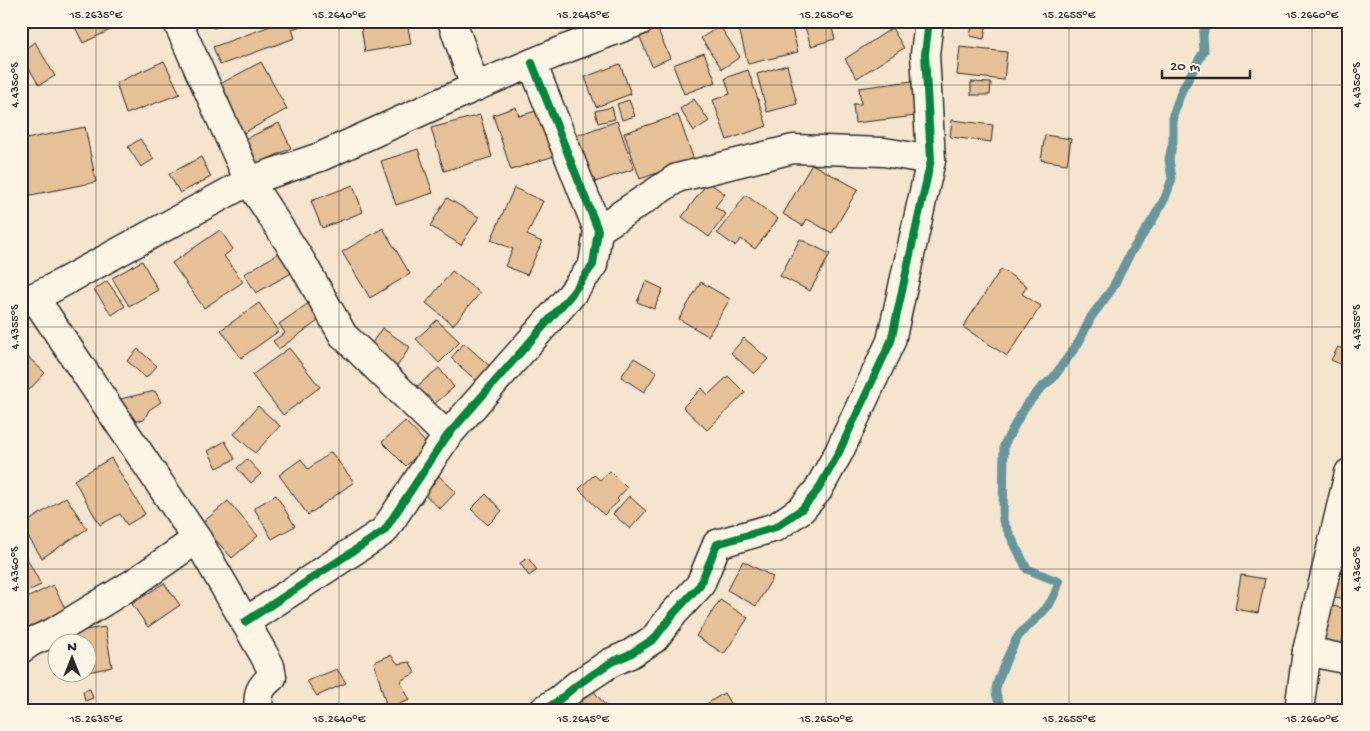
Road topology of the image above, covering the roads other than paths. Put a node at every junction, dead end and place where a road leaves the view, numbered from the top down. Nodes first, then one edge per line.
1 (177, 21) edge
2 (452, 21) edge
3 (640, 21) edge
4 (929, 21) edge
5 (532, 63) junction
6 (475, 87) junction
7 (931, 160) junction
8 (249, 181) junction
9 (598, 230) junction
10 (28, 300) edge
11 (447, 436) junction
12 (1349, 473) edge
13 (197, 540) junction
14 (245, 622) junction
15 (21, 649) edge
16 (1307, 651) junction
17 (1349, 660) edge
18 (259, 710) edge
19 (544, 710) edge
20 (1299, 710) edge

1 - 8 street
2 - 6 street
3 - 5 street
4 - 7 street
5 - 6 street
5 - 9 street
6 - 8 street
7 - 9 street
7 - 19 street
8 - 10 street
8 - 11 street
9 - 11 street
10 - 13 street
11 - 14 street
12 - 16 street
13 - 14 street
13 - 15 street
14 - 18 street
16 - 17 street
16 - 20 street

